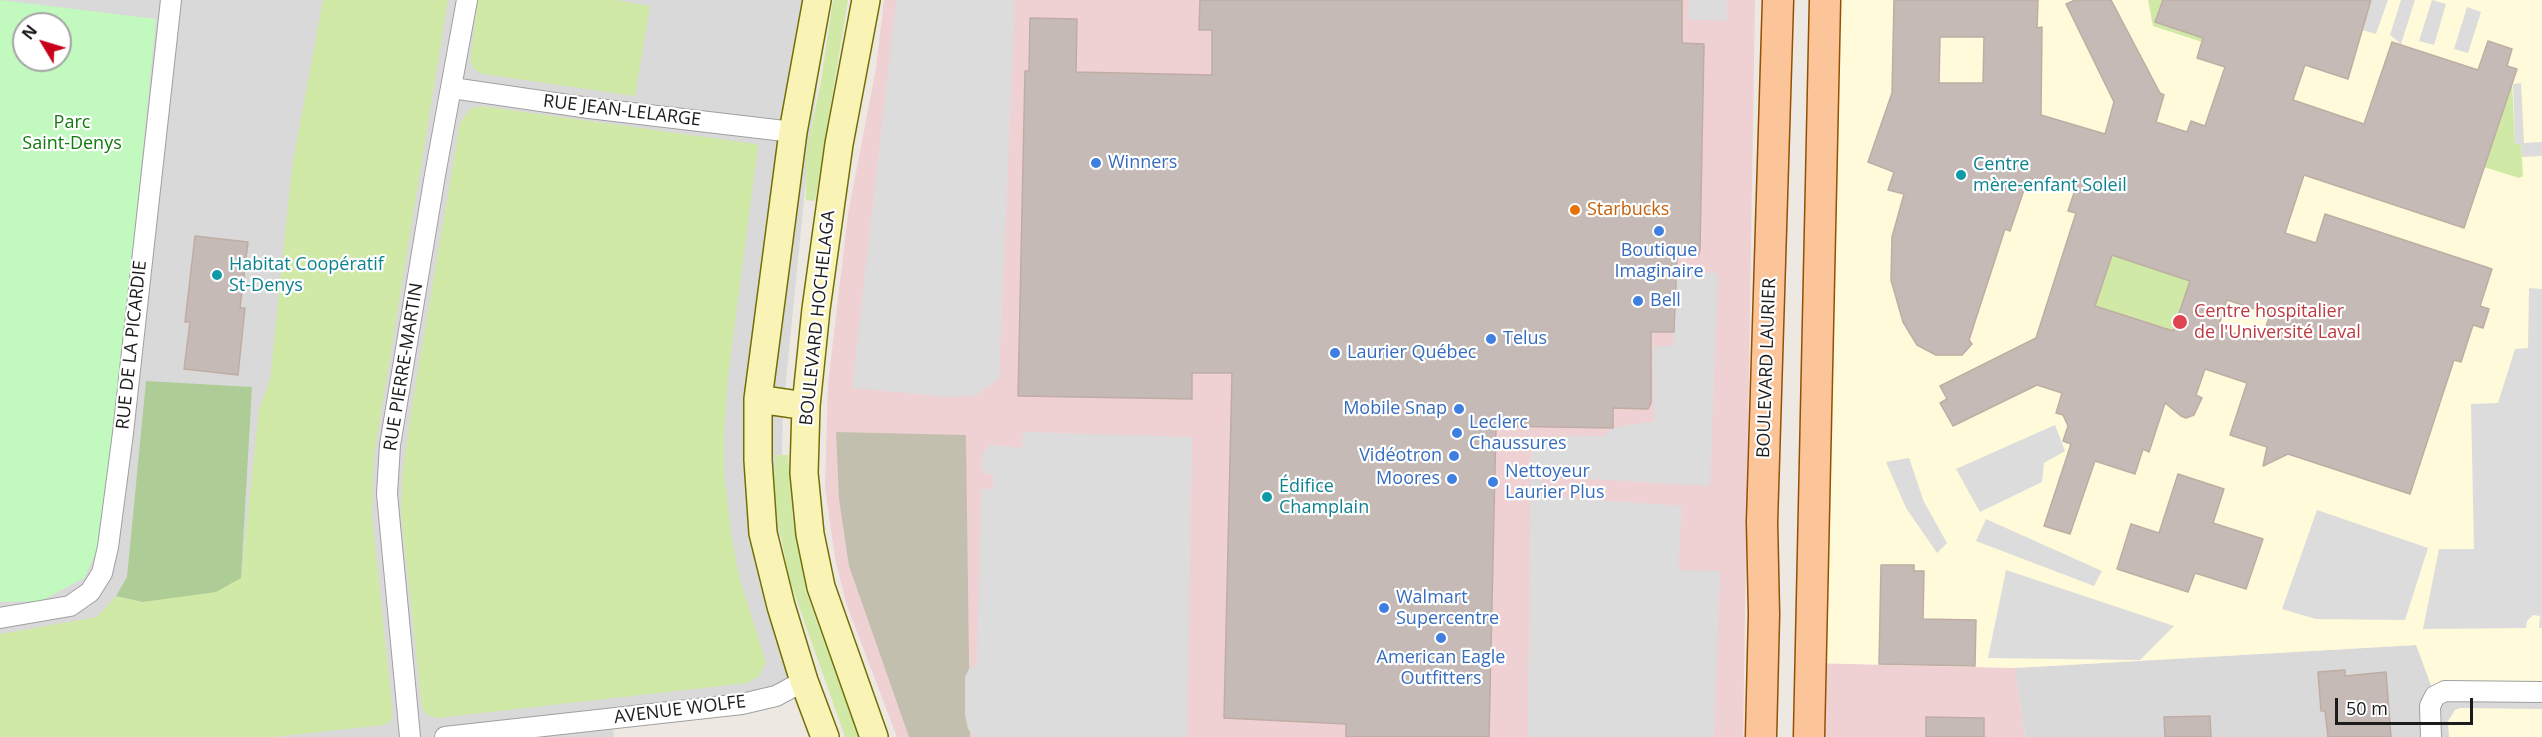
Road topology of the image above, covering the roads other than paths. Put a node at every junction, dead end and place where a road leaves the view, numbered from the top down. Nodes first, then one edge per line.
1 (171, 0) edge
2 (467, 0) edge
3 (817, 0) edge
4 (866, 0) edge
5 (1778, 0) edge
6 (1825, 0) edge
7 (452, 88) junction
8 (793, 132) junction
9 (758, 399) junction
10 (806, 406) junction
11 (0, 618) edge
12 (804, 681) junction
13 (2542, 692) edge
14 (606, 728) edge
15 (410, 737) edge
16 (445, 737) edge
17 (825, 737) edge
18 (874, 737) edge
19 (1761, 737) edge
20 (1809, 737) edge
21 (2431, 737) edge

1 - 11 street, RUE DE LA PICARDIE
2 - 7 street, RUE PIERRE-MARTIN
3 - 8 main road
4 - 10 main road, BOULEVARD HOCHELAGA
5 - 19 main road, BOULEVARD LAURIER
6 - 20 main road
7 - 8 street, RUE JEAN-LELARGE
7 - 15 street, RUE PIERRE-MARTIN
8 - 9 main road
9 - 10 main road
9 - 12 main road
10 - 18 main road, BOULEVARD HOCHELAGA
12 - 14 street, AVENUE WOLFE
12 - 17 main road
13 - 21 street
14 - 16 street, AVENUE WOLFE

